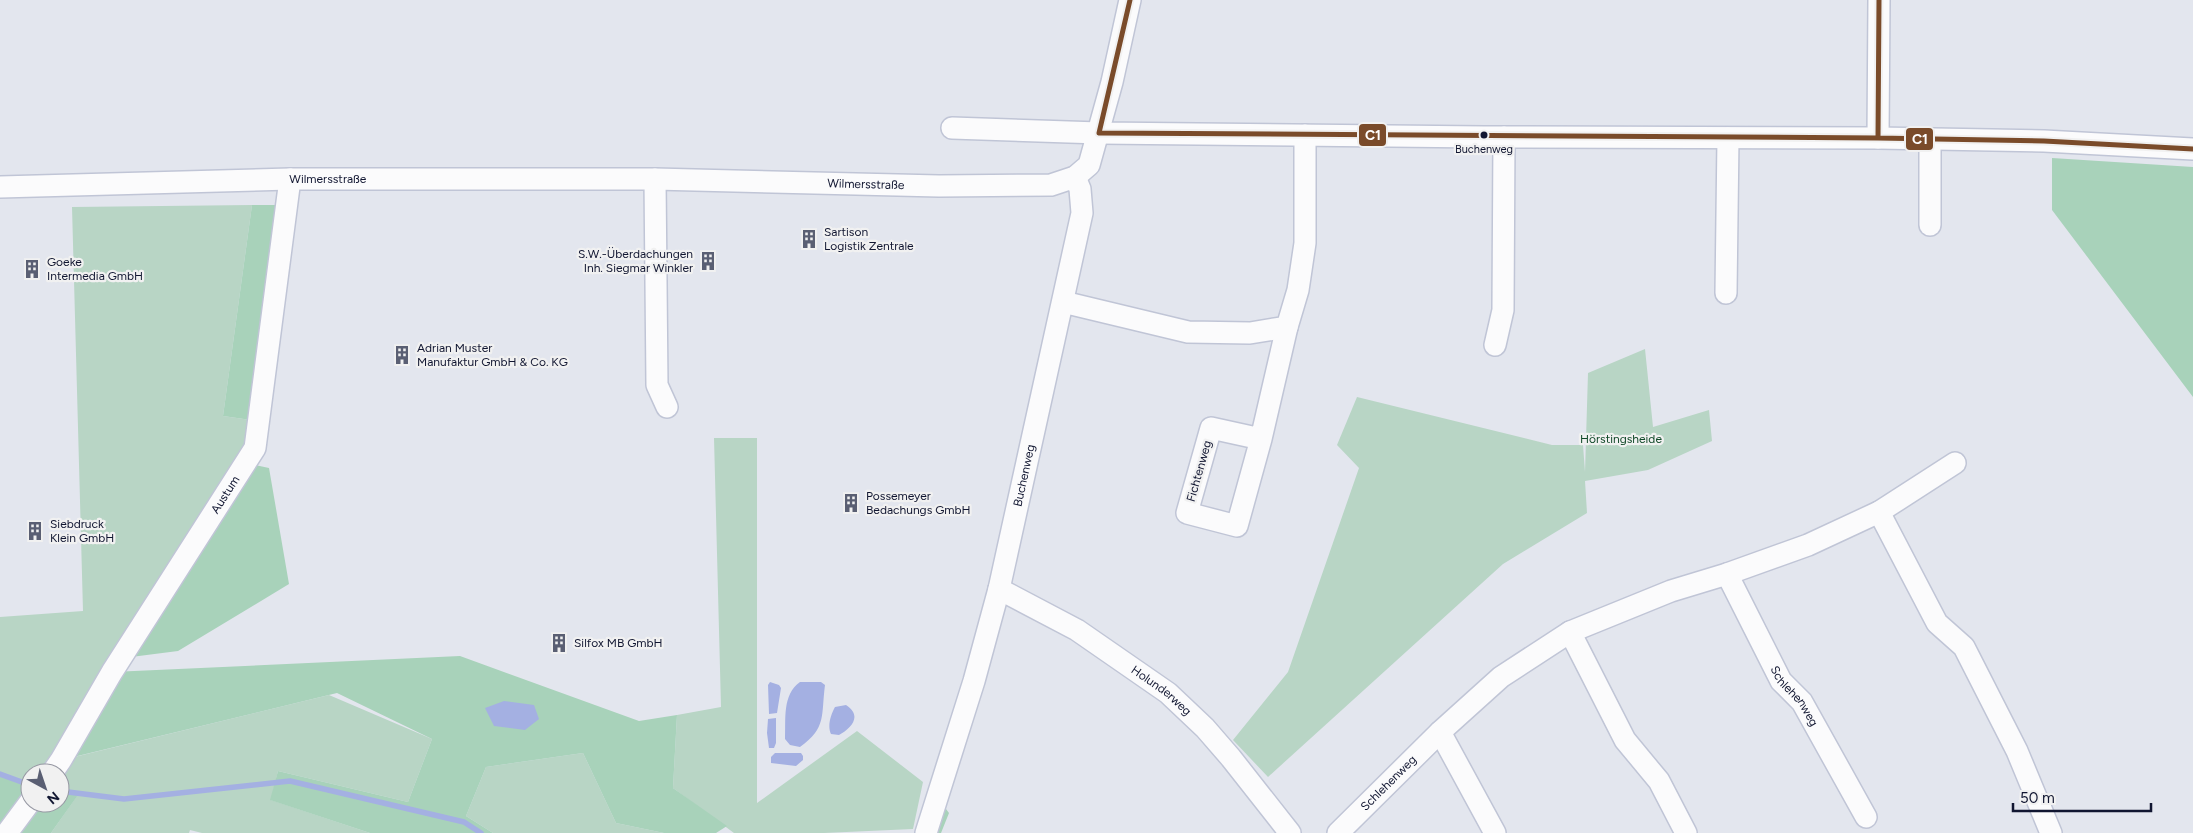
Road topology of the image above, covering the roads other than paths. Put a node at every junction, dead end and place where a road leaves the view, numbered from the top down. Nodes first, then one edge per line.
1 (1130, 0) edge
2 (1879, 0) edge
3 (952, 128) dead end
4 (1099, 133) junction
5 (1305, 135) junction
6 (1504, 137) junction
7 (1728, 138) junction
8 (1878, 138) junction
9 (1930, 139) junction
10 (2193, 149) edge
11 (1075, 177) junction
12 (655, 179) junction
13 (290, 180) junction
14 (0, 187) edge
15 (1930, 225) dead end
16 (1726, 293) dead end
17 (1062, 302) junction
18 (1287, 327) junction
19 (1495, 345) dead end
20 (667, 407) dead end
21 (1261, 439) junction
22 (1955, 463) dead end
23 (1879, 512) junction
24 (1727, 574) junction
25 (999, 589) junction
26 (1570, 632) junction
27 (1440, 732) junction
28 (59, 763) edge
29 (22, 813) edge
30 (1866, 817) dead end
31 (928, 827) edge
32 (7, 833) edge
33 (1290, 833) edge
34 (1338, 833) edge
35 (1495, 833) edge
36 (1686, 833) edge
37 (2051, 833) edge

1 - 4 street
2 - 8 street
3 - 4 street
4 - 5 street
4 - 11 street
5 - 6 street
5 - 18 street, Fichtenweg
6 - 7 street
6 - 19 street
7 - 8 street
7 - 16 street
8 - 9 street
9 - 10 street
9 - 15 street
11 - 12 street, Wilmersstraße
11 - 17 street, Buchenweg
12 - 13 street, Wilmersstraße
12 - 20 street
13 - 14 street, Wilmersstraße
13 - 28 street, Austum
17 - 18 street
17 - 25 street, Buchenweg
18 - 21 street, Fichtenweg
21 - 21 street, Fichtenweg
22 - 23 street, Schlehenweg
23 - 24 street, Schlehenweg
23 - 37 street
24 - 26 street, Schlehenweg
24 - 30 street, Schlehenweg
25 - 31 street, Buchenweg
25 - 33 street, Holunderweg
26 - 27 street, Schlehenweg
26 - 36 street
27 - 34 street, Schlehenweg
27 - 35 street
29 - 32 street

